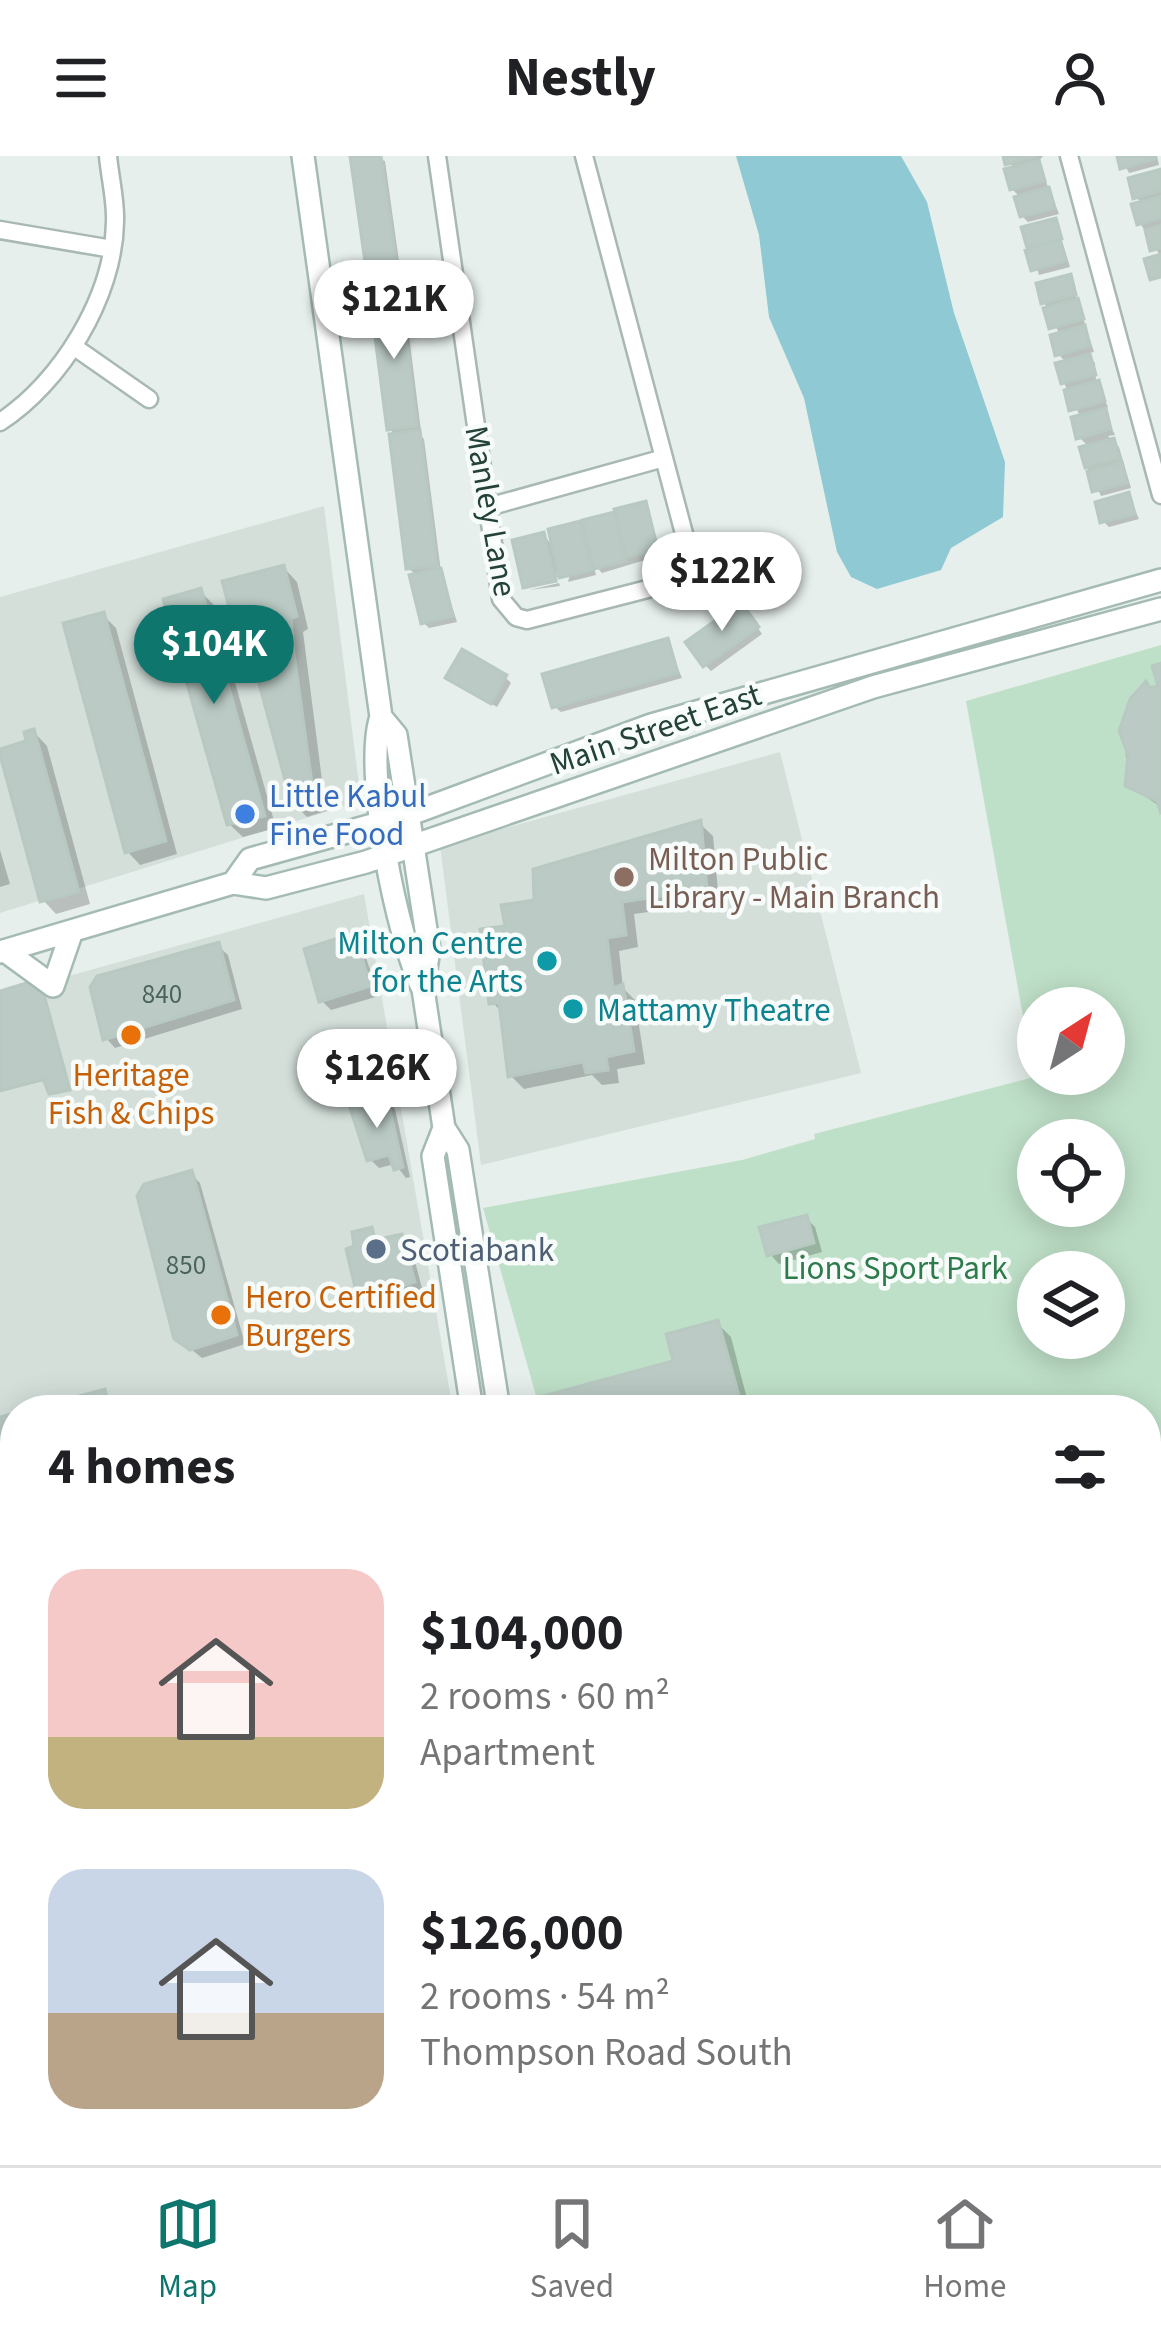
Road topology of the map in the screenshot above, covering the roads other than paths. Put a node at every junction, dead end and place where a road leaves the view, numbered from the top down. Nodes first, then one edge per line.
1 (108, 156) edge
2 (303, 156) edge
3 (437, 156) edge
4 (584, 156) edge
5 (1069, 156) edge
6 (0, 230) edge
7 (112, 249) junction
8 (73, 346) junction
9 (149, 399) dead end
10 (0, 422) edge
11 (1156, 452) edge
12 (664, 458) junction
13 (1161, 495) edge
14 (488, 507) junction
15 (1161, 580) edge
16 (1161, 609) edge
17 (381, 717) junction
18 (410, 830) junction
19 (385, 838) junction
20 (232, 884) junction
21 (72, 932) junction
22 (2, 952) edge
23 (423, 989) junction
24 (444, 1128) junction
25 (470, 1395) edge
26 (498, 1395) edge

1 - 7 street
2 - 17 main road
3 - 14 street, Manley Lane
4 - 12 street, Manley Lane
5 - 11 street
6 - 7 street
7 - 8 street
8 - 9 street
8 - 10 street
11 - 13 street
12 - 14 street
12 - 14 street, Manley Lane
15 - 18 main road, Main Street East
16 - 18 main road, Main Street East
17 - 18 main road
17 - 19 main road
18 - 19 main road, Main Street East
18 - 19 main road, Main Street East
18 - 23 main road
19 - 20 main road, Main Street East
19 - 20 main road, Main Street East
19 - 23 main road
20 - 21 main road, Main Street East
21 - 22 main road, Main Street East
21 - 22 main road
23 - 24 main road
24 - 25 main road
24 - 26 main road

